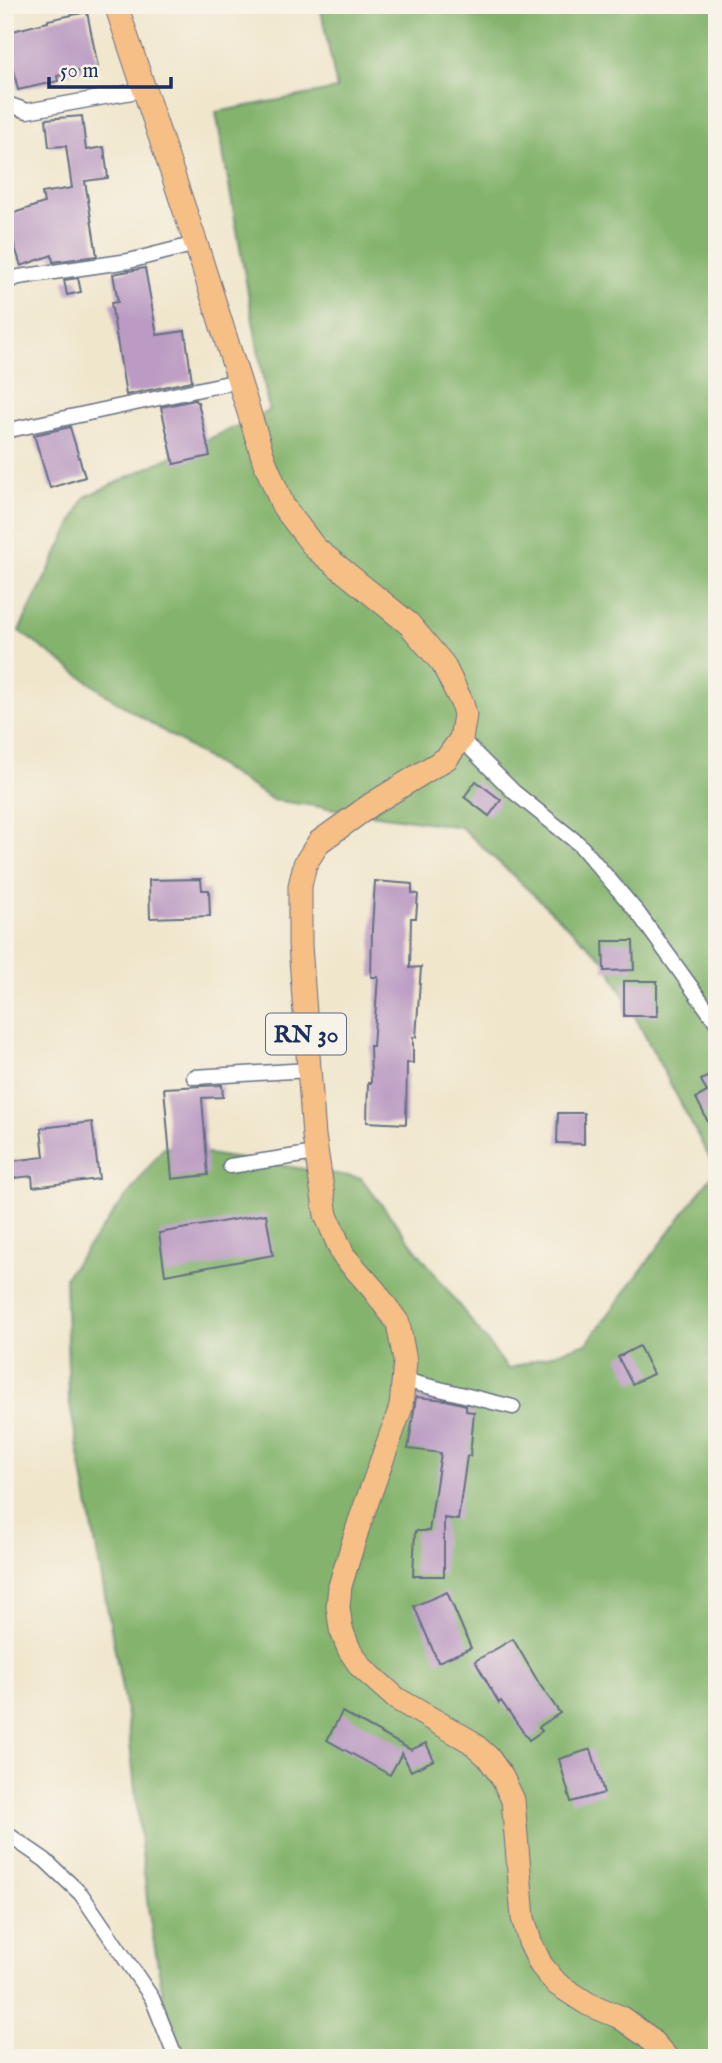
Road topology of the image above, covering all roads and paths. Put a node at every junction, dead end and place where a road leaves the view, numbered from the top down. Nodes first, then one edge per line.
1 (116, 5) edge
2 (143, 90) junction
3 (5, 103) edge
4 (195, 244) junction
5 (5, 282) edge
6 (238, 381) junction
7 (5, 431) edge
8 (461, 738) junction
9 (717, 1023) edge
10 (309, 1070) junction
11 (194, 1077) dead end
12 (316, 1153) junction
13 (230, 1166) dead end
14 (403, 1380) junction
15 (513, 1407) dead end
16 (5, 1830) edge
17 (176, 2058) edge
18 (667, 2058) edge

1 - 2 main road
2 - 3 street
2 - 4 main road
4 - 5 street
4 - 6 main road
6 - 7 street
6 - 8 main road
8 - 9 street
8 - 10 main road, RN 30
10 - 11 street
10 - 12 main road, RN 30
12 - 13 street
12 - 14 main road, RN 30
14 - 15 street
14 - 18 main road, RN 30
16 - 17 street

